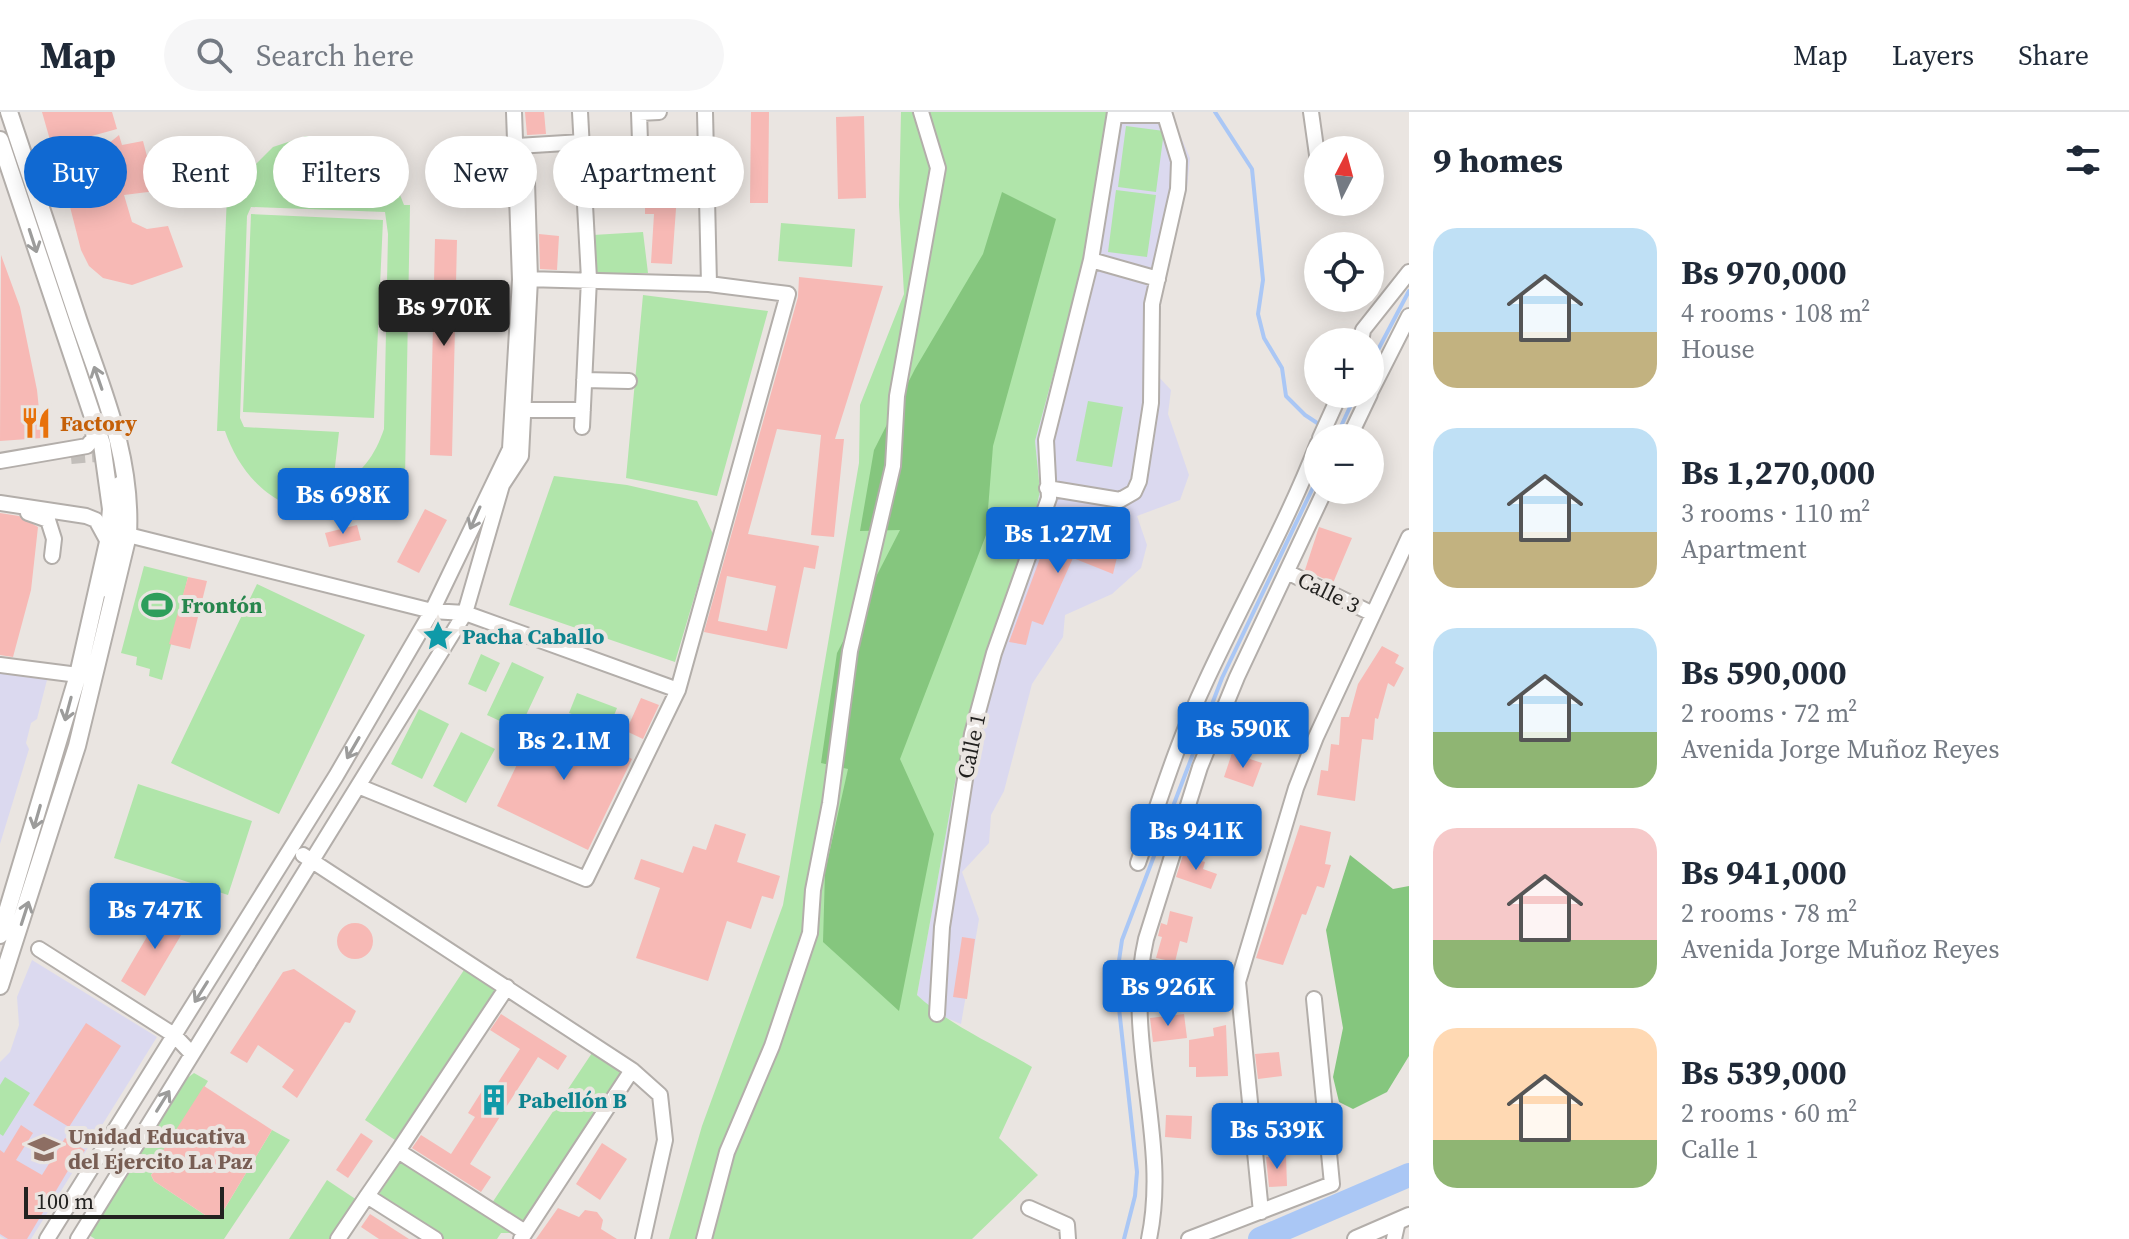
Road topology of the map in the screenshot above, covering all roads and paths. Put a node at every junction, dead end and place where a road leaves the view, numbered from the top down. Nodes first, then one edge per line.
1 (9, 112) edge
2 (514, 112) edge
3 (522, 112) edge
4 (580, 112) edge
5 (639, 112) edge
6 (659, 112) edge
7 (705, 112) edge
8 (921, 112) edge
9 (1311, 112) edge
10 (1115, 113) edge
11 (1164, 114) edge
12 (520, 136) edge
13 (522, 136) edge
14 (582, 136) edge
15 (640, 136) edge
16 (1314, 136) edge
17 (0, 140) edge
18 (523, 208) edge
19 (586, 208) edge
20 (1091, 260) junction
21 (1409, 272) edge
22 (589, 279) junction
23 (1158, 279) junction
24 (525, 280) junction
25 (709, 284) junction
26 (1409, 316) edge
27 (1365, 328) edge
28 (1384, 366) edge
29 (584, 380) junction
30 (629, 381) dead end
31 (526, 410) junction
32 (583, 410) junction
33 (95, 422) junction
34 (582, 427) dead end
35 (71, 457) tunnel mouth
36 (0, 462) edge
37 (118, 474) dead end
38 (1304, 475) edge
39 (1047, 488) junction
40 (1, 503) edge
41 (1319, 504) edge
42 (128, 535) junction
43 (1409, 537) edge
44 (108, 542) junction
45 (52, 556) dead end
46 (1287, 572) junction
47 (432, 611) junction
48 (465, 613) junction
49 (1371, 613) junction
50 (105, 630) junction
51 (0, 665) edge
52 (86, 677) junction
53 (678, 690) junction
54 (358, 786) junction
55 (292, 849) junction
56 (310, 859) junction
57 (1138, 863) dead end
58 (0, 935) edge
59 (39, 949) dead end
60 (1139, 966) junction
61 (1238, 982) junction
62 (0, 986) edge
63 (507, 987) junction
64 (1314, 999) dead end
65 (937, 1014) dead end
66 (174, 1035) junction
67 (192, 1054) junction
68 (632, 1070) junction
69 (398, 1151) junction
70 (367, 1196) junction
71 (1029, 1208) dead end
72 (1261, 1212) junction
73 (1403, 1218) edge
74 (523, 1236) edge
75 (47, 1239) edge
76 (78, 1239) edge
77 (338, 1239) edge
78 (435, 1239) edge
79 (643, 1239) edge
80 (704, 1239) edge
81 (1068, 1239) edge
82 (1149, 1239) edge
83 (1189, 1239) edge
84 (1356, 1239) edge
85 (1394, 1239) edge

42 -> 1 main road
2 - 12 street
3 - 13 street
4 - 14 street
5 - 6 street
5 - 15 street
7 - 25 street
8 - 80 street
9 - 16 street
10 - 11 street, Calle 1
10 - 20 street, Calle 1
11 - 23 street, Calle 1
17 -> 33 main road
18 - 24 street
19 - 22 street
20 - 23 street
20 - 39 street, Calle 1
21 - 27 street
22 - 24 street
22 - 25 street
22 - 29 street
23 - 39 street, Calle 1
24 - 31 street
24 -> 47 street
25 - 53 street
26 - 28 street
29 - 30 street
29 - 32 street
31 - 32 street
31 - 48 street
32 - 34 street
33 - 36 street
33 - 44 main road
35 - 36 street
37 - 50 street
38 - 57 street
39 - 65 street, Calle 1
40 - 44 street
40 - 45 street
41 - 46 street
42 - 47 street
42 - 50 main road
43 - 49 street
44 - 52 main road
46 - 49 street, Calle 3
46 - 60 street
47 - 48 street
47 -> 55 street
48 - 53 street
48 - 54 street
49 - 61 street
50 - 52 main road
51 - 52 street
52 -> 58 main road
62 -> 52 main road
53 - 54 street
54 - 56 street
55 - 56 street
55 -> 66 street
56 - 63 street
56 - 67 street
59 - 66 street
60 - 61 street
60 - 82 street
61 - 72 street
63 - 68 street
63 - 69 street
64 - 72 street
66 - 67 street
66 - 75 street
76 -> 67 street
68 - 74 street
68 - 79 street
69 - 70 street
69 - 74 street
70 - 77 street
70 - 78 street
71 - 81 street
72 - 83 street
73 - 84 main road
73 - 85 street

